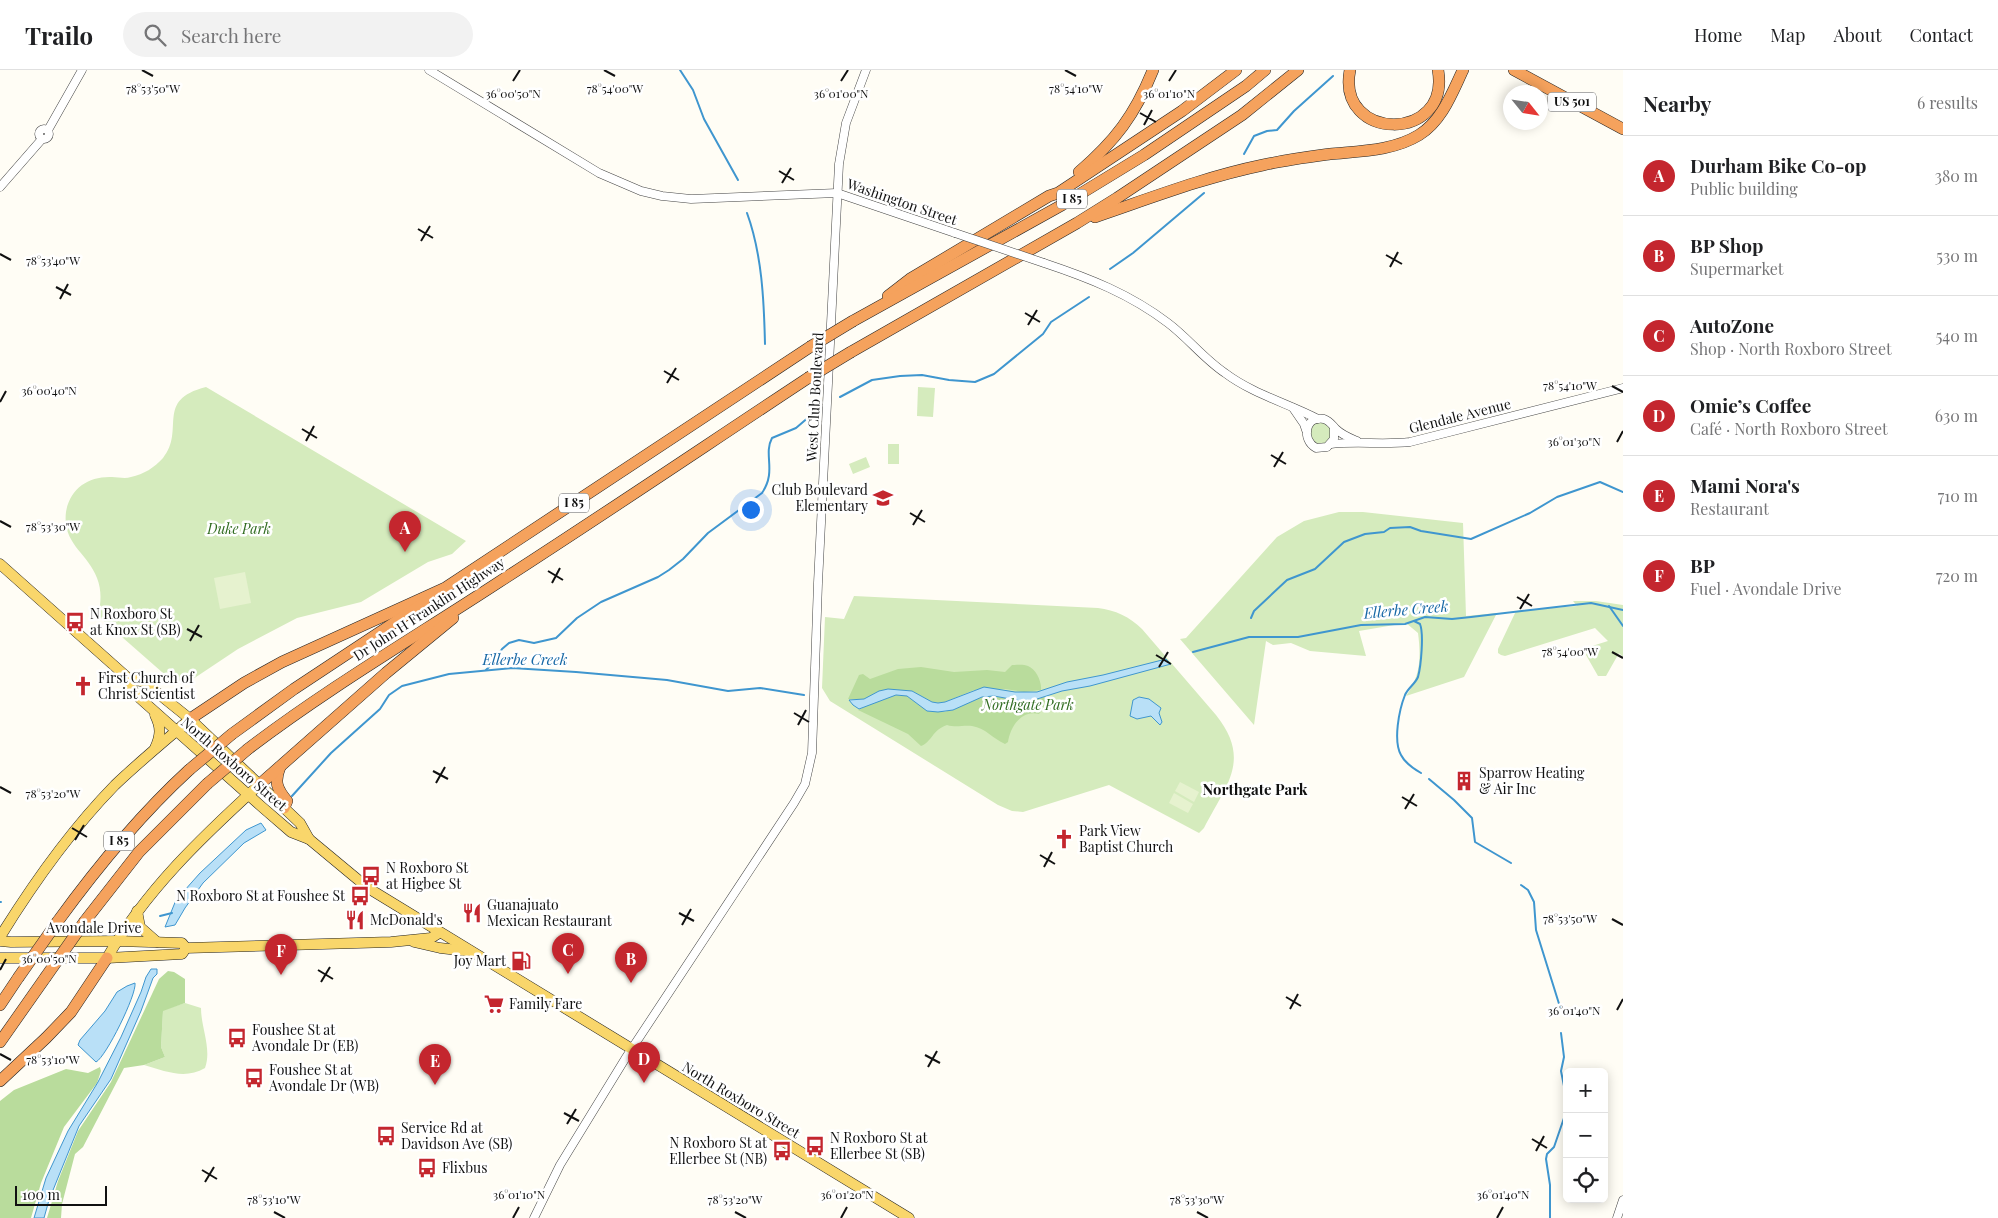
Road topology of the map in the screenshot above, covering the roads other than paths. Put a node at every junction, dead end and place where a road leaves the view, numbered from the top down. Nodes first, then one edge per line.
1 (82, 70) edge
2 (430, 70) edge
3 (866, 70) edge
4 (1153, 70) edge
5 (1236, 70) edge
6 (1266, 70) edge
7 (1298, 70) edge
8 (1350, 70) edge
9 (1438, 70) edge
10 (1463, 70) edge
11 (1514, 70) edge
12 (1623, 129) edge
13 (0, 187) edge
14 (837, 193) junction
15 (1049, 196) junction
16 (1077, 223) junction
17 (869, 311) junction
18 (1623, 388) edge
19 (1293, 408) junction
20 (1318, 419) junction
21 (1334, 428) junction
22 (1306, 430) junction
23 (1359, 442) junction
24 (1331, 444) junction
25 (0, 564) edge
26 (497, 583) junction
27 (446, 588) junction
28 (128, 678) junction
29 (152, 709) junction
30 (190, 719) junction
31 (176, 731) junction
32 (153, 751) junction
33 (280, 767) junction
34 (259, 784) junction
35 (248, 795) junction
36 (284, 808) junction
37 (309, 839) junction
38 (138, 911) junction
39 (417, 919) junction
40 (439, 932) junction
41 (0, 939) edge
42 (409, 940) junction
43 (117, 941) junction
44 (156, 942) junction
45 (186, 948) junction
46 (469, 951) junction
47 (0, 958) edge
48 (107, 958) junction
49 (0, 1005) edge
50 (0, 1042) edge
51 (631, 1050) junction
52 (0, 1081) edge
53 (1623, 1200) edge
54 (534, 1218) edge
55 (909, 1218) edge
56 (1617, 1218) edge

1 - 13 street
2 - 14 street, Washington Street
3 - 14 street, West Club Boulevard
4 - 15 highway
5 - 15 highway
6 - 17 highway, I 85
7 - 16 highway, I 85
8 - 9 highway
10 - 16 highway
11 - 12 highway, US 501
14 - 19 street, Washington Street, bridge
14 - 51 street, West Club Boulevard
15 - 17 highway
16 - 26 highway, Dr John H Franklin Highway / I 85, bridge
17 - 27 highway, I 85, bridge
18 - 23 street, Glendale Avenue
19 - 20 street, Washington Street
19 - 22 street
20 - 21 street
20 - 22 street
21 - 23 street, Glendale Avenue
21 - 24 street
22 - 24 street
23 - 24 street, Glendale Avenue
25 - 28 main road, North Roxboro Street
26 - 33 highway
26 - 50 highway, Dr John H Franklin Highway / I 85, bridge
27 - 30 highway
27 - 49 highway, Dr John H Franklin Highway / I 85, bridge
28 - 29 main road, North Roxboro Street
28 - 30 main road, North Roxboro Street
29 - 31 main road, North Roxboro Street
29 - 32 main road
30 - 31 main road
30 - 34 main road, North Roxboro Street
31 - 32 main road
31 - 35 main road, North Roxboro Street
32 - 41 main road
33 - 34 highway
33 - 36 highway
34 - 35 main road
34 - 36 main road, North Roxboro Street
35 - 37 main road, North Roxboro Street
35 - 38 main road
36 - 37 main road, North Roxboro Street
37 - 39 main road, North Roxboro Street
38 - 43 main road
38 - 44 main road
39 - 40 main road, North Roxboro Street
39 - 42 main road
40 - 42 main road, Avondale Drive
40 - 46 main road, North Roxboro Street
41 - 43 main road, Avondale Drive
42 - 45 main road, Avondale Drive
42 - 46 main road, Avondale Drive
43 - 44 main road, Avondale Drive
43 - 48 main road
44 - 45 main road, Avondale Drive
45 - 48 main road, Avondale Drive
46 - 51 main road, North Roxboro Street
47 - 48 main road, Avondale Drive
48 - 52 highway
51 - 54 street, West Club Boulevard
51 - 55 main road, North Roxboro Street
53 - 56 street

